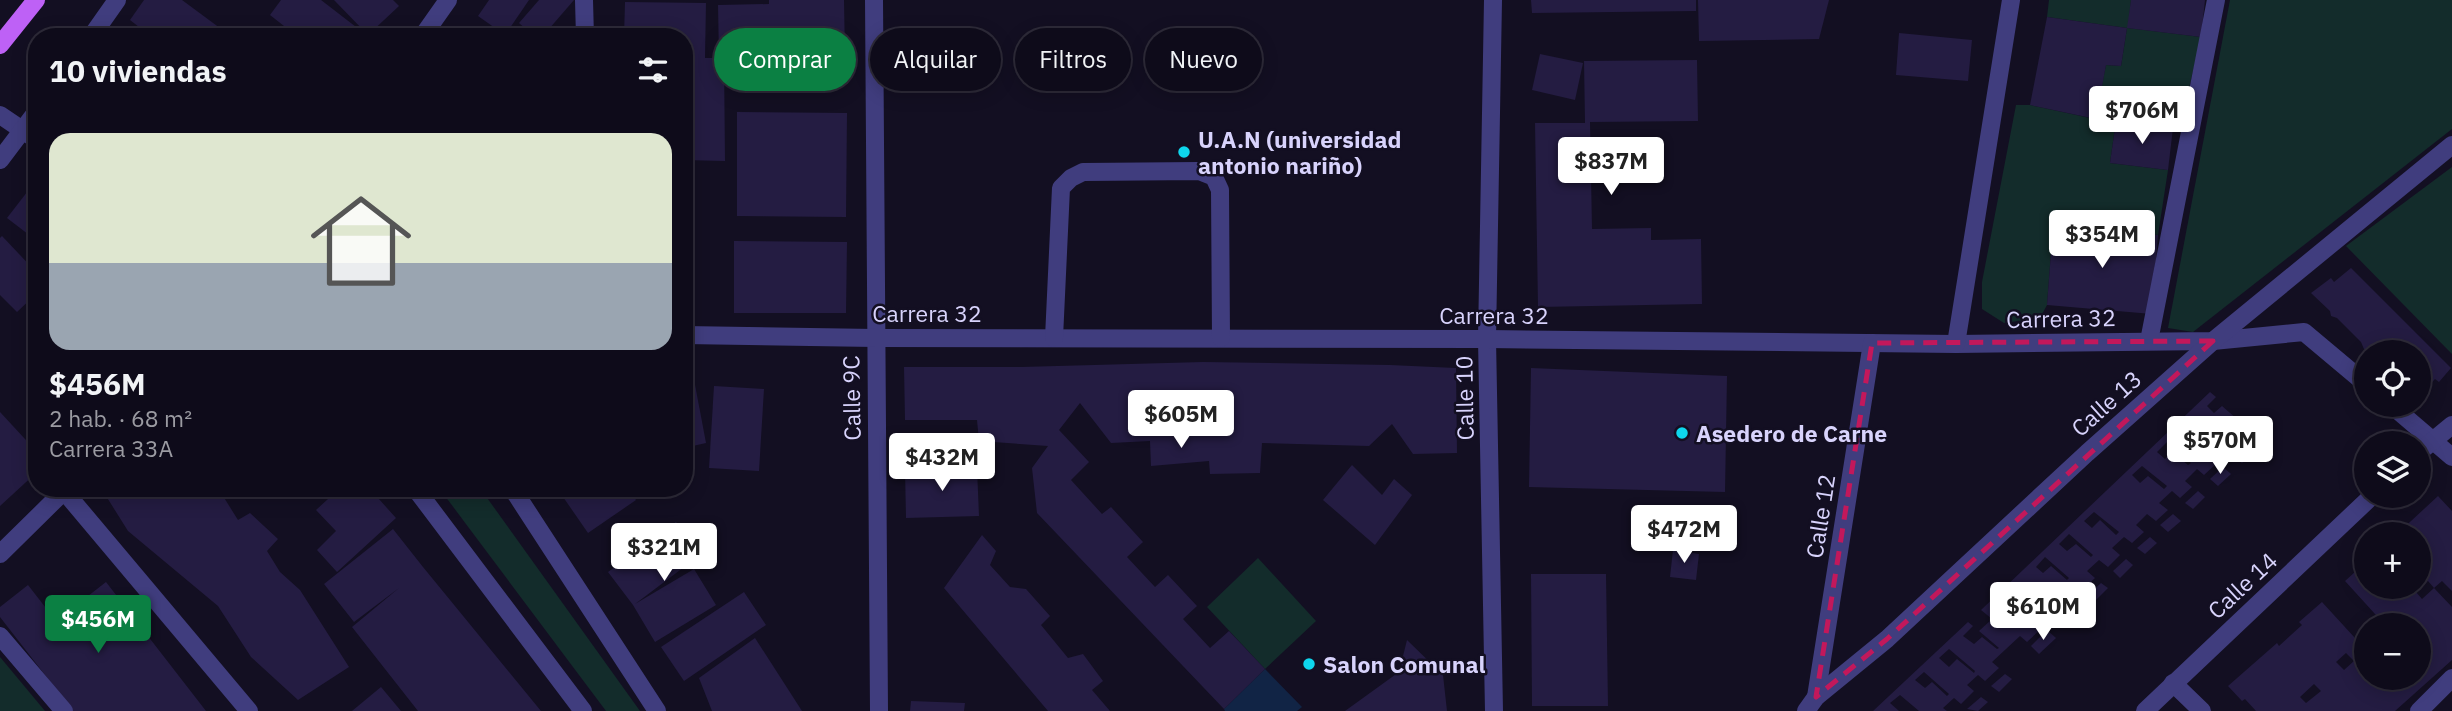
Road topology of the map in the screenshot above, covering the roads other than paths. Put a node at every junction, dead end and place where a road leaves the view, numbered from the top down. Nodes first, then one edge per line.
1 (36, 0) edge
2 (117, 0) edge
3 (448, 0) edge
4 (584, 0) edge
5 (874, 0) edge
6 (1493, 0) edge
7 (2011, 0) edge
8 (2216, 0) edge
9 (97, 28) edge
10 (428, 28) edge
11 (585, 28) edge
12 (0, 45) edge
13 (0, 115) edge
14 (28, 135) edge
15 (28, 138) edge
16 (2452, 145) edge
17 (0, 160) edge
18 (693, 335) edge
19 (875, 338) junction
20 (1054, 338) junction
21 (1221, 338) junction
22 (1487, 339) junction
23 (2149, 341) junction
24 (2213, 341) junction
25 (1872, 343) junction
26 (1956, 344) junction
27 (2354, 374) edge
28 (2405, 417) edge
29 (2452, 425) edge
30 (2432, 440) junction
31 (2452, 457) edge
32 (58, 497) edge
33 (71, 497) edge
34 (422, 497) edge
35 (518, 497) edge
36 (2359, 508) edge
37 (0, 554) edge
38 (0, 636) edge
39 (2452, 678) edge
40 (2173, 683) junction
41 (1811, 704) edge
42 (2428, 708) edge
43 (64, 711) edge
44 (250, 711) edge
45 (583, 711) edge
46 (657, 711) edge
47 (879, 711) edge
48 (1494, 711) edge
49 (2145, 711) edge
50 (2202, 711) edge

1 - 12 main road
2 - 9 street
3 - 10 street
4 - 11 street
5 - 19 street, Calle 9C
6 - 22 street, Calle 10
7 - 26 street
8 - 23 street
13 - 14 street
15 - 17 street
16 - 24 street, Calle 13
18 - 19 street, Carrera 32
19 - 20 street, Carrera 32
19 - 47 street, Calle 9C
20 - 21 street, Carrera 32
20 - 21 street
21 - 22 street, Carrera 32
22 - 25 street, Carrera 32
22 - 48 street, Calle 10
23 - 24 street, Carrera 32
23 - 26 street, Carrera 32
24 - 27 street, Carrera 32
24 - 41 street, Calle 13
25 - 26 street, Carrera 32
25 - 41 street, Calle 12
28 - 30 street
29 - 30 street
30 - 31 street
32 - 37 street
33 - 44 street
34 - 45 street
35 - 46 street
36 - 40 street, Calle 14
38 - 43 street
39 - 42 street
40 - 49 street, Calle 14
40 - 50 street

